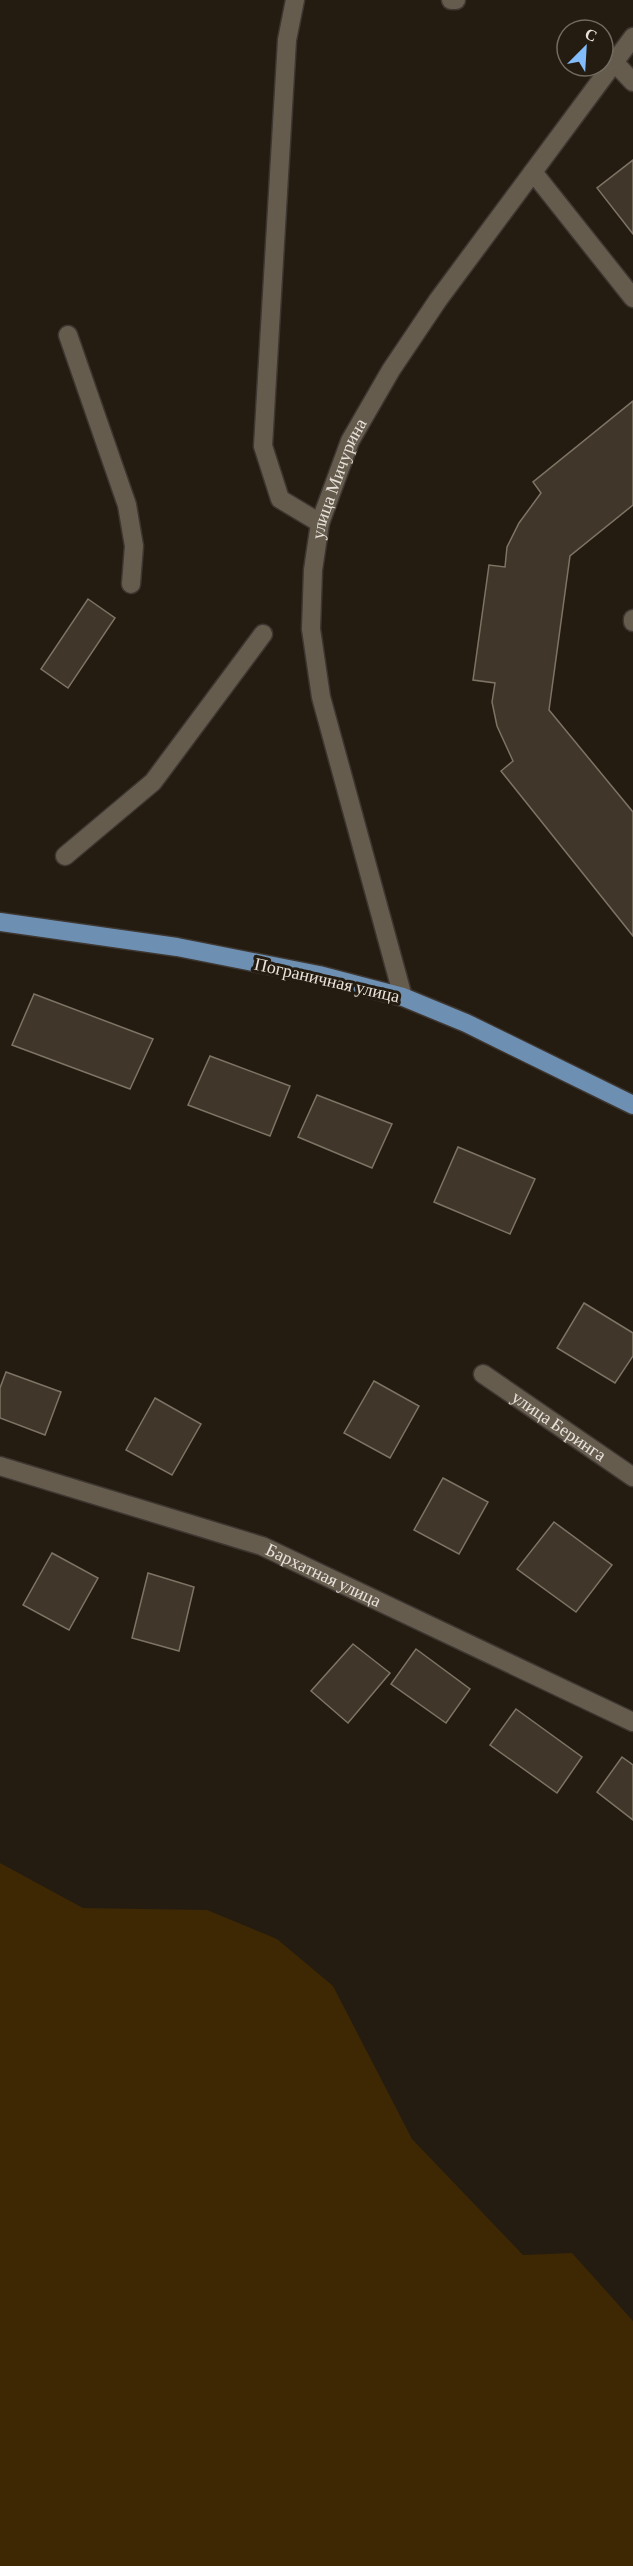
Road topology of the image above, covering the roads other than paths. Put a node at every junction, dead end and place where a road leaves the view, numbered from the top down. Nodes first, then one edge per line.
1 (295, 0) edge
2 (451, 0) edge
3 (456, 0) edge
4 (633, 37) edge
5 (615, 63) joint
6 (604, 78) edge
7 (633, 82) edge
8 (533, 172) junction
9 (633, 298) edge
10 (68, 335) dead end
11 (320, 523) junction
12 (131, 584) dead end
13 (263, 634) dead end
14 (65, 856) dead end
15 (0, 922) edge
16 (403, 997) junction
17 (633, 1105) edge
18 (483, 1374) dead end
19 (0, 1466) edge
20 (633, 1477) edge
21 (633, 1722) edge

1 - 11 street
2 - 3 street
4 - 5 street, улица Мичурина
5 - 7 street
6 - 8 street, улица Мичурина
8 - 9 street
8 - 11 street, улица Мичурина
10 - 12 street
11 - 16 street, улица Мичурина
13 - 14 street
15 - 16 main road, Пограничная улица
16 - 17 main road, Пограничная улица
18 - 20 street, улица Беринга
19 - 21 street, Бархатная улица

